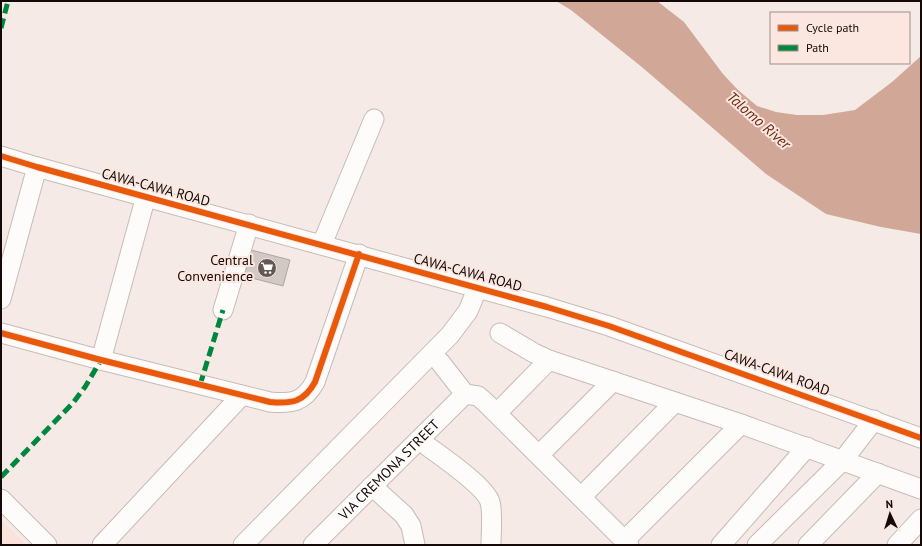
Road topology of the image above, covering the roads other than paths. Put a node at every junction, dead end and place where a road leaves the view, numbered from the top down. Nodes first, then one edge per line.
1 (374, 119) dead end
2 (1, 156) edge
3 (37, 167) junction
4 (146, 196) junction
5 (249, 224) junction
6 (322, 244) junction
7 (359, 254) junction
8 (478, 287) junction
9 (1, 299) edge
10 (223, 310) dead end
11 (1, 333) edge
12 (500, 333) dead end
13 (101, 360) junction
14 (548, 360) junction
15 (440, 362) dead end
16 (613, 381) junction
17 (465, 394) junction
18 (242, 395) junction
19 (675, 402) junction
20 (496, 413) junction
21 (874, 420) junction
22 (741, 424) junction
23 (916, 432) edge
24 (419, 440) junction
25 (807, 447) junction
26 (539, 455) junction
27 (842, 460) junction
28 (878, 473) junction
29 (372, 486) junction
30 (921, 489) edge
31 (581, 497) junction
32 (1, 499) edge
33 (921, 519) edge
34 (322, 542) edge
35 (626, 543) edge
36 (47, 545) edge
37 (102, 545) edge
38 (243, 545) edge
39 (415, 545) edge
40 (491, 545) edge
41 (721, 545) edge
42 (757, 545) edge
43 (808, 545) edge
44 (897, 545) edge

1 - 6 street
2 - 3 street, CAWA-CAWA ROAD
3 - 4 street, CAWA-CAWA ROAD
3 - 9 street
4 - 5 street, CAWA-CAWA ROAD
4 - 13 street
5 - 6 street, CAWA-CAWA ROAD
5 - 10 street
6 - 7 street, CAWA-CAWA ROAD
7 - 8 street, CAWA-CAWA ROAD
7 - 18 street
8 - 21 street, CAWA-CAWA ROAD
8 - 38 street
11 - 13 street
12 - 14 street
13 - 18 street
14 - 16 street
14 - 20 street
15 - 17 street
16 - 19 street
16 - 26 street
17 - 20 street
17 - 24 street, VIA CREMONA STREET
18 - 37 street
19 - 22 street
19 - 31 street
20 - 26 street
21 - 23 street, CAWA-CAWA ROAD
21 - 27 street
22 - 25 street
22 - 35 street
24 - 29 street, VIA CREMONA STREET
24 - 40 street
25 - 27 street
25 - 41 street
26 - 31 street
27 - 28 street
27 - 42 street
28 - 30 street
28 - 43 street
29 - 34 street, VIA CREMONA STREET
29 - 39 street
31 - 35 street
32 - 36 street
33 - 44 street

